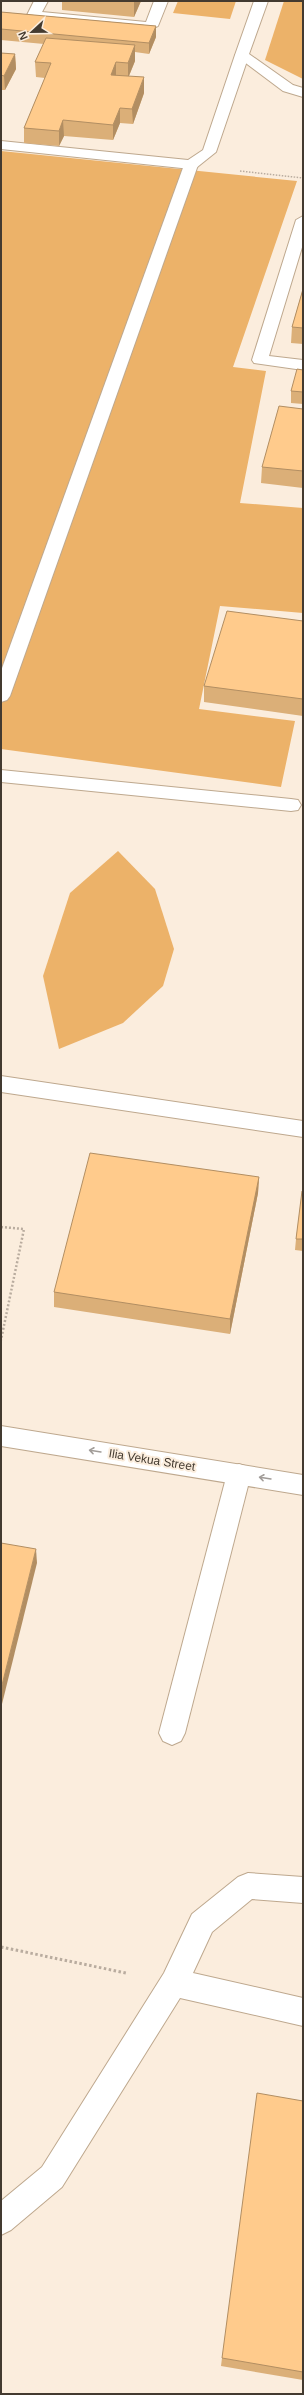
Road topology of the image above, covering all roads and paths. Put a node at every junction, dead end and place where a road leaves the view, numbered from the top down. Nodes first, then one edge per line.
1 (41, 1) edge
2 (161, 1) edge
3 (261, 1) edge
4 (242, 55) junction
5 (303, 93) edge
6 (1, 145) edge
7 (191, 165) junction
8 (303, 178) edge
9 (303, 220) edge
10 (303, 365) edge
11 (1, 696) edge
12 (1, 776) edge
13 (291, 805) dead end
14 (1, 1084) edge
15 (303, 1129) edge
16 (1, 1227) edge
17 (1, 1340) edge
18 (1, 1436) edge
19 (239, 1474) junction
20 (303, 1485) edge
21 (172, 1733) dead end
22 (303, 1890) edge
23 (1, 1947) edge
24 (174, 1983) junction
25 (303, 2012) edge
26 (1, 2220) edge

1 - 2 street
3 - 4 street
4 - 5 street
4 - 7 street
6 - 7 street
7 - 8 path
7 - 11 street
9 - 10 street
12 - 13 street
14 - 15 street
16 - 17 path
19 -> 18 street, Ilia Vekua Street
20 -> 19 street, Ilia Vekua Street
19 - 21 street
22 - 24 street
23 - 24 path
24 - 25 street
24 - 26 street

